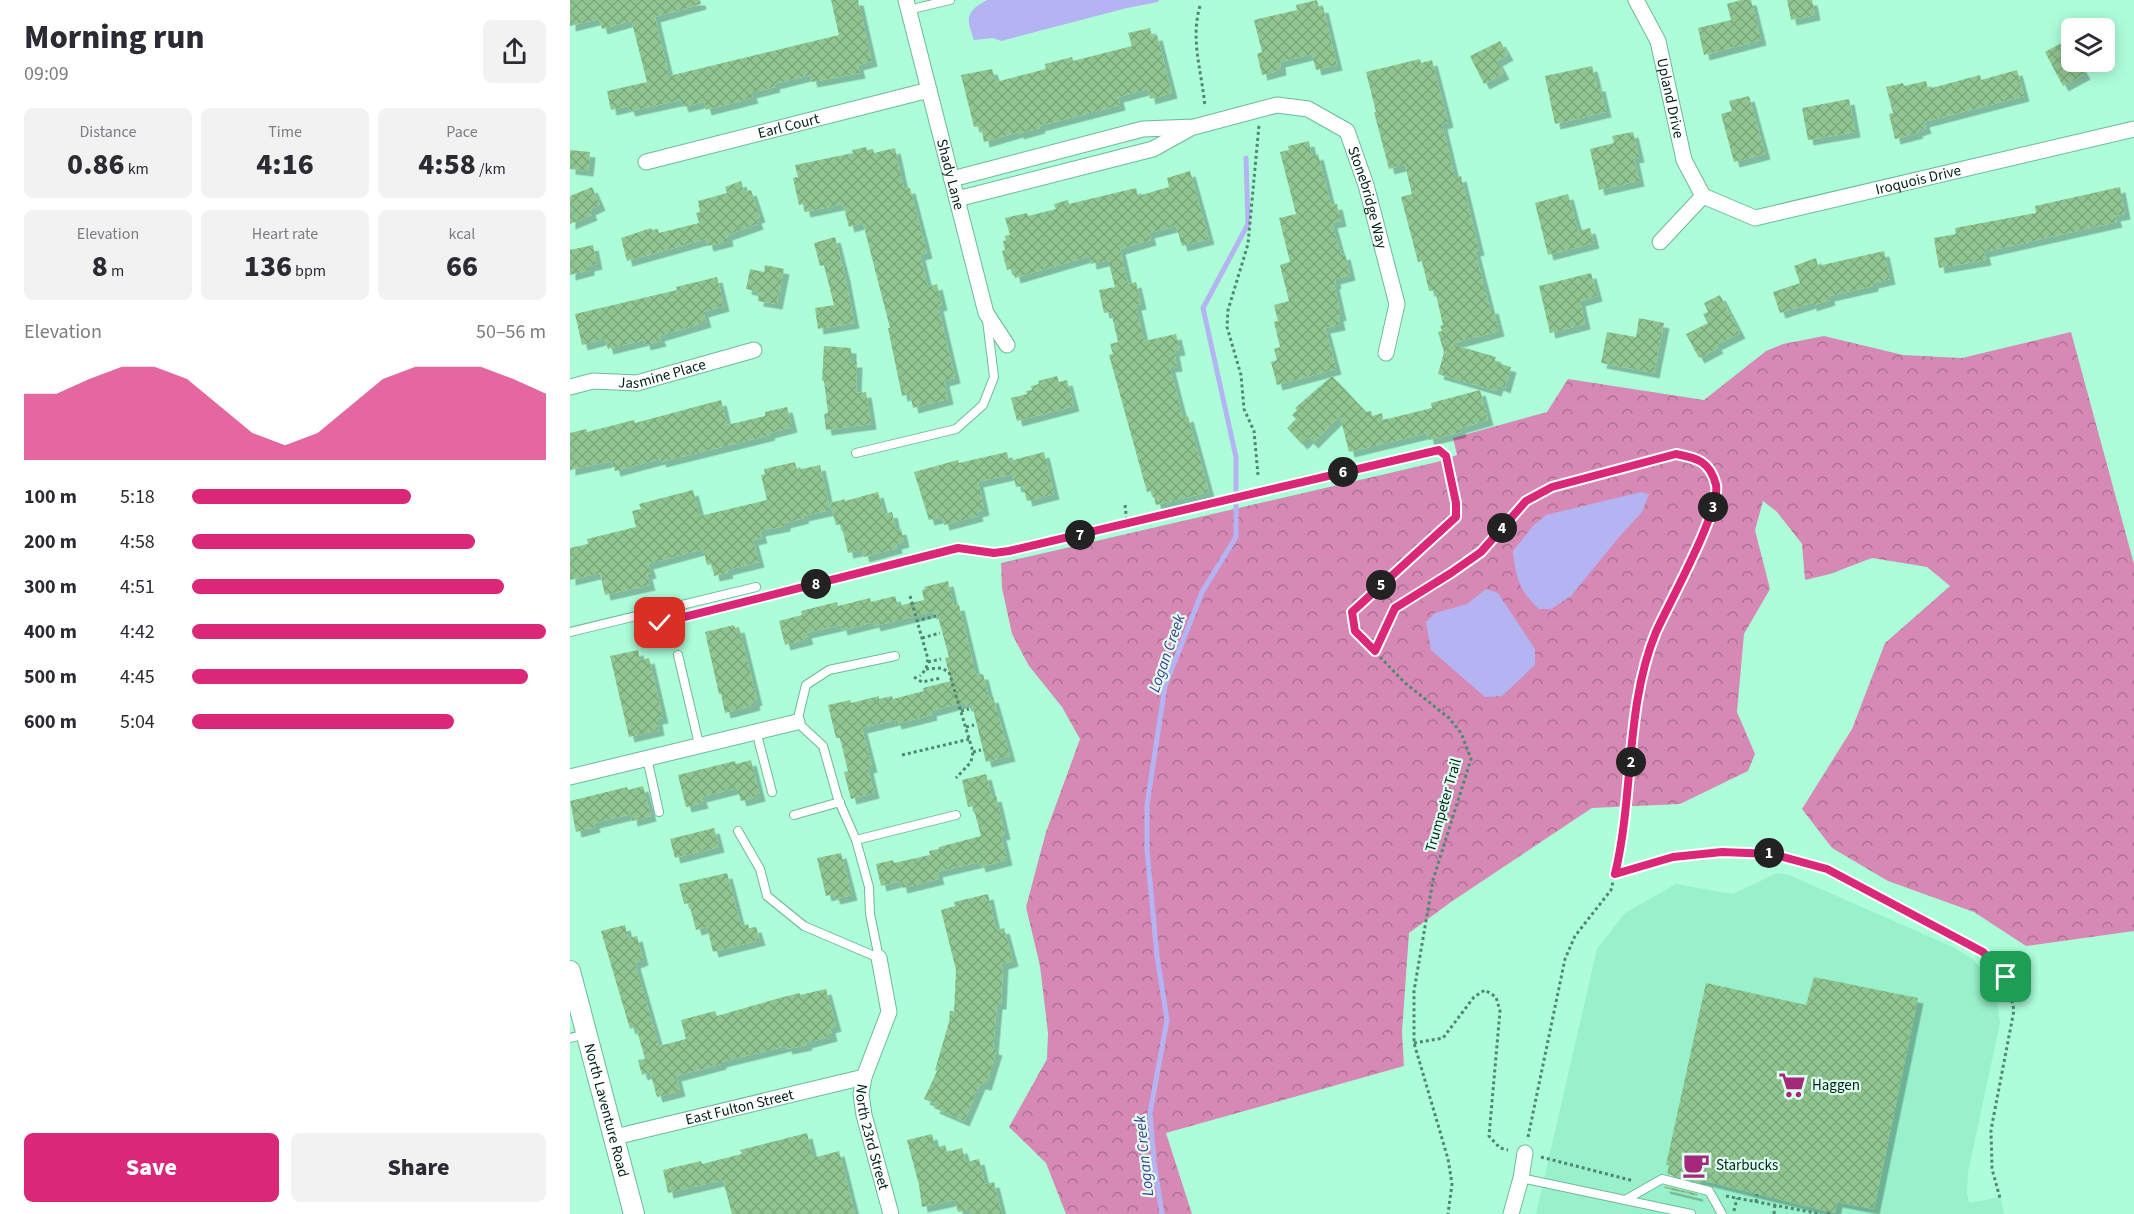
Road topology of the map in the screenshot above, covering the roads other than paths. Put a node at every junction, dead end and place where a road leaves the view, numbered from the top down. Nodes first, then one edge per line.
1 (950, 0) edge
2 (1636, 0) edge
3 (907, 5) edge
4 (929, 90) junction
5 (1194, 126) junction
6 (2134, 129) edge
7 (646, 162) dead end
8 (952, 178) junction
9 (1704, 196) junction
10 (957, 199) junction
11 (1660, 242) dead end
12 (986, 313) junction
13 (1007, 345) dead end
14 (754, 350) dead end
15 (1386, 353) dead end
16 (570, 387) edge
17 (856, 453) dead end
18 (756, 587) dead end
19 (570, 632) edge
20 (678, 655) dead end
21 (895, 656) dead end
22 (797, 722) junction
23 (756, 731) junction
24 (699, 744) junction
25 (647, 758) junction
26 (570, 777) edge
27 (772, 792) dead end
28 (840, 802) junction
29 (659, 812) dead end
30 (794, 815) dead end
31 (956, 815) dead end
32 (738, 831) dead end
33 (856, 840) junction
34 (879, 958) junction
35 (570, 971) edge
36 (578, 1036) edge
37 (864, 1077) junction
38 (615, 1137) junction
39 (1525, 1153) road end
40 (1521, 1178) junction
41 (1625, 1200) junction
42 (634, 1214) edge
43 (891, 1214) edge
44 (1511, 1214) edge
45 (1691, 1214) edge
46 (1722, 1214) edge

1 - 3 lane
2 - 9 street, Upland Drive
3 - 4 street, Shady Lane
4 - 7 street, Earl Court
4 - 8 street, Shady Lane
5 - 8 street, Stonebridge Way
5 - 10 street, Stonebridge Way
5 - 15 street, Stonebridge Way
6 - 9 street, Iroquois Drive
8 - 10 street, Shady Lane
9 - 11 street
10 - 12 street, Shady Lane
12 - 13 street, Shady Lane
12 - 17 lane
14 - 16 street, Jasmine Place
18 - 19 lane
20 - 24 lane
21 - 22 lane
22 - 23 street
22 - 28 lane
23 - 24 street
23 - 27 lane
24 - 25 street
25 - 26 street
25 - 29 lane
28 - 30 lane
28 - 33 lane
31 - 33 lane
32 - 34 lane
33 - 34 lane
34 - 37 street, North 23rd Street
35 - 36 street, North Laventure Road
36 - 38 street, North Laventure Road
37 - 38 street, East Fulton Street
37 - 43 street, North 23rd Street
38 - 42 street, North Laventure Road
39 - 40 street
40 - 41 lane
40 - 44 street
41 - 45 lane
41 - 46 lane

